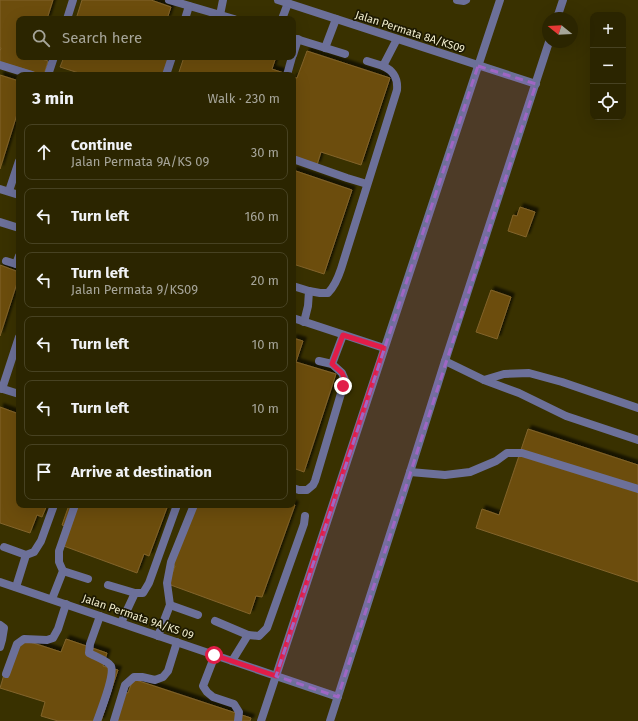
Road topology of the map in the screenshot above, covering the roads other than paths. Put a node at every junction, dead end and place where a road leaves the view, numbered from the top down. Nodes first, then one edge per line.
1 (73, 0) edge
2 (169, 0) edge
3 (223, 0) edge
4 (278, 0) edge
5 (457, 0) edge
6 (466, 0) edge
7 (499, 0) edge
8 (563, 0) edge
9 (288, 3) junction
10 (189, 6) junction
11 (559, 12) edge
12 (220, 15) junction
13 (68, 16) edge
14 (186, 16) edge
15 (224, 16) edge
16 (283, 16) edge
17 (336, 19) junction
18 (296, 38) edge
19 (397, 39) junction
20 (325, 48) junction
21 (547, 48) edge
22 (345, 54) dead end
23 (53, 60) edge
24 (171, 60) edge
25 (292, 60) edge
26 (367, 61) dead end
27 (0, 66) edge
28 (383, 66) junction
29 (478, 66) junction
30 (21, 72) edge
31 (49, 72) edge
32 (167, 72) edge
33 (288, 72) edge
34 (536, 84) junction
35 (296, 160) edge
36 (16, 170) edge
37 (367, 184) junction
38 (0, 188) edge
39 (9, 191) junction
40 (16, 194) edge
41 (0, 222) edge
42 (16, 227) edge
43 (6, 261) dead end
44 (16, 264) edge
45 (296, 287) edge
46 (309, 291) junction
47 (296, 319) edge
48 (304, 322) junction
49 (343, 335) junction
50 (16, 346) edge
51 (384, 348) junction
52 (319, 361) dead end
53 (445, 361) junction
54 (332, 364) junction
55 (484, 380) junction
56 (1, 388) edge
57 (16, 393) edge
58 (638, 408) edge
59 (638, 440) edge
60 (410, 472) junction
61 (296, 489) edge
62 (638, 489) edge
63 (53, 508) edge
64 (74, 508) edge
65 (176, 508) edge
66 (193, 508) edge
67 (305, 516) dead end
68 (4, 547) dead end
69 (26, 555) junction
70 (63, 571) junction
71 (88, 579) dead end
72 (0, 582) edge
73 (108, 584) dead end
74 (16, 587) junction
75 (135, 593) junction
76 (52, 599) junction
77 (66, 604) junction
78 (170, 605) junction
79 (198, 615) dead end
80 (100, 616) junction
81 (215, 621) dead end
82 (121, 623) junction
83 (0, 625) edge
84 (248, 634) junction
85 (158, 636) junction
86 (177, 642) junction
87 (0, 646) edge
88 (214, 655) junction
89 (232, 661) junction
90 (6, 674) dead end
91 (276, 676) junction
92 (338, 697) junction
93 (97, 721) edge
94 (114, 721) edge
95 (238, 721) edge
96 (261, 721) edge
97 (330, 721) edge

1 - 13 street
2 - 10 street
3 - 12 street
4 - 9 street, Jalan Permata 8A/KS09
5 - 6 street
7 - 29 street
8 - 11 street
9 - 16 street
9 - 17 street, Jalan Permata 8A/KS09
10 - 12 street
10 - 14 street
12 - 15 street
17 - 19 street, Jalan Permata 8A/KS09
17 - 20 street
18 - 20 street
19 - 28 street
19 - 29 street, Jalan Permata 8A/KS09
20 - 22 street
21 - 34 street
23 - 31 street
24 - 32 street
25 - 33 street
26 - 28 street
27 - 30 street
28 - 37 street
29 - 34 street, Jalan Permata 8A/KS09
29 - 51 street
34 - 53 street
35 - 37 street
36 - 39 street
37 - 46 street
38 - 39 street
39 - 40 street
41 - 42 street
43 - 44 street
45 - 46 street
46 - 48 street
47 - 48 street
48 - 49 street
49 - 51 street
49 - 54 street
50 - 56 street
51 - 91 street
52 - 54 street
53 - 55 street
53 - 60 street
54 - 61 street
55 - 58 street
55 - 59 street
56 - 57 street
60 - 62 street
60 - 92 street
63 - 69 street
64 - 70 street
65 - 75 street
66 - 78 street
67 - 84 street
68 - 69 street
69 - 74 street
70 - 71 street
70 - 76 street
72 - 74 street, Jalan Permata 9A/KS 09
73 - 75 street
74 - 76 street, Jalan Permata 9A/KS 09
75 - 82 street
76 - 77 street, Jalan Permata 9A/KS 09
77 - 80 street, Jalan Permata 9A/KS 09
77 - 90 street
78 - 79 street
78 - 85 street
80 - 82 street, Jalan Permata 9A/KS 09
80 - 93 street
81 - 84 street
82 - 85 street, Jalan Permata 9A/KS 09
83 - 87 street
84 - 89 street
85 - 86 street, Jalan Permata 9A/KS 09
86 - 88 street, Jalan Permata 9A/KS 09
86 - 94 street
88 - 89 street, Jalan Permata 9A/KS 09
88 - 95 street
89 - 91 street, Jalan Permata 9A/KS 09
91 - 92 street, Jalan Permata 9A/KS 09
91 - 96 street
92 - 97 street

